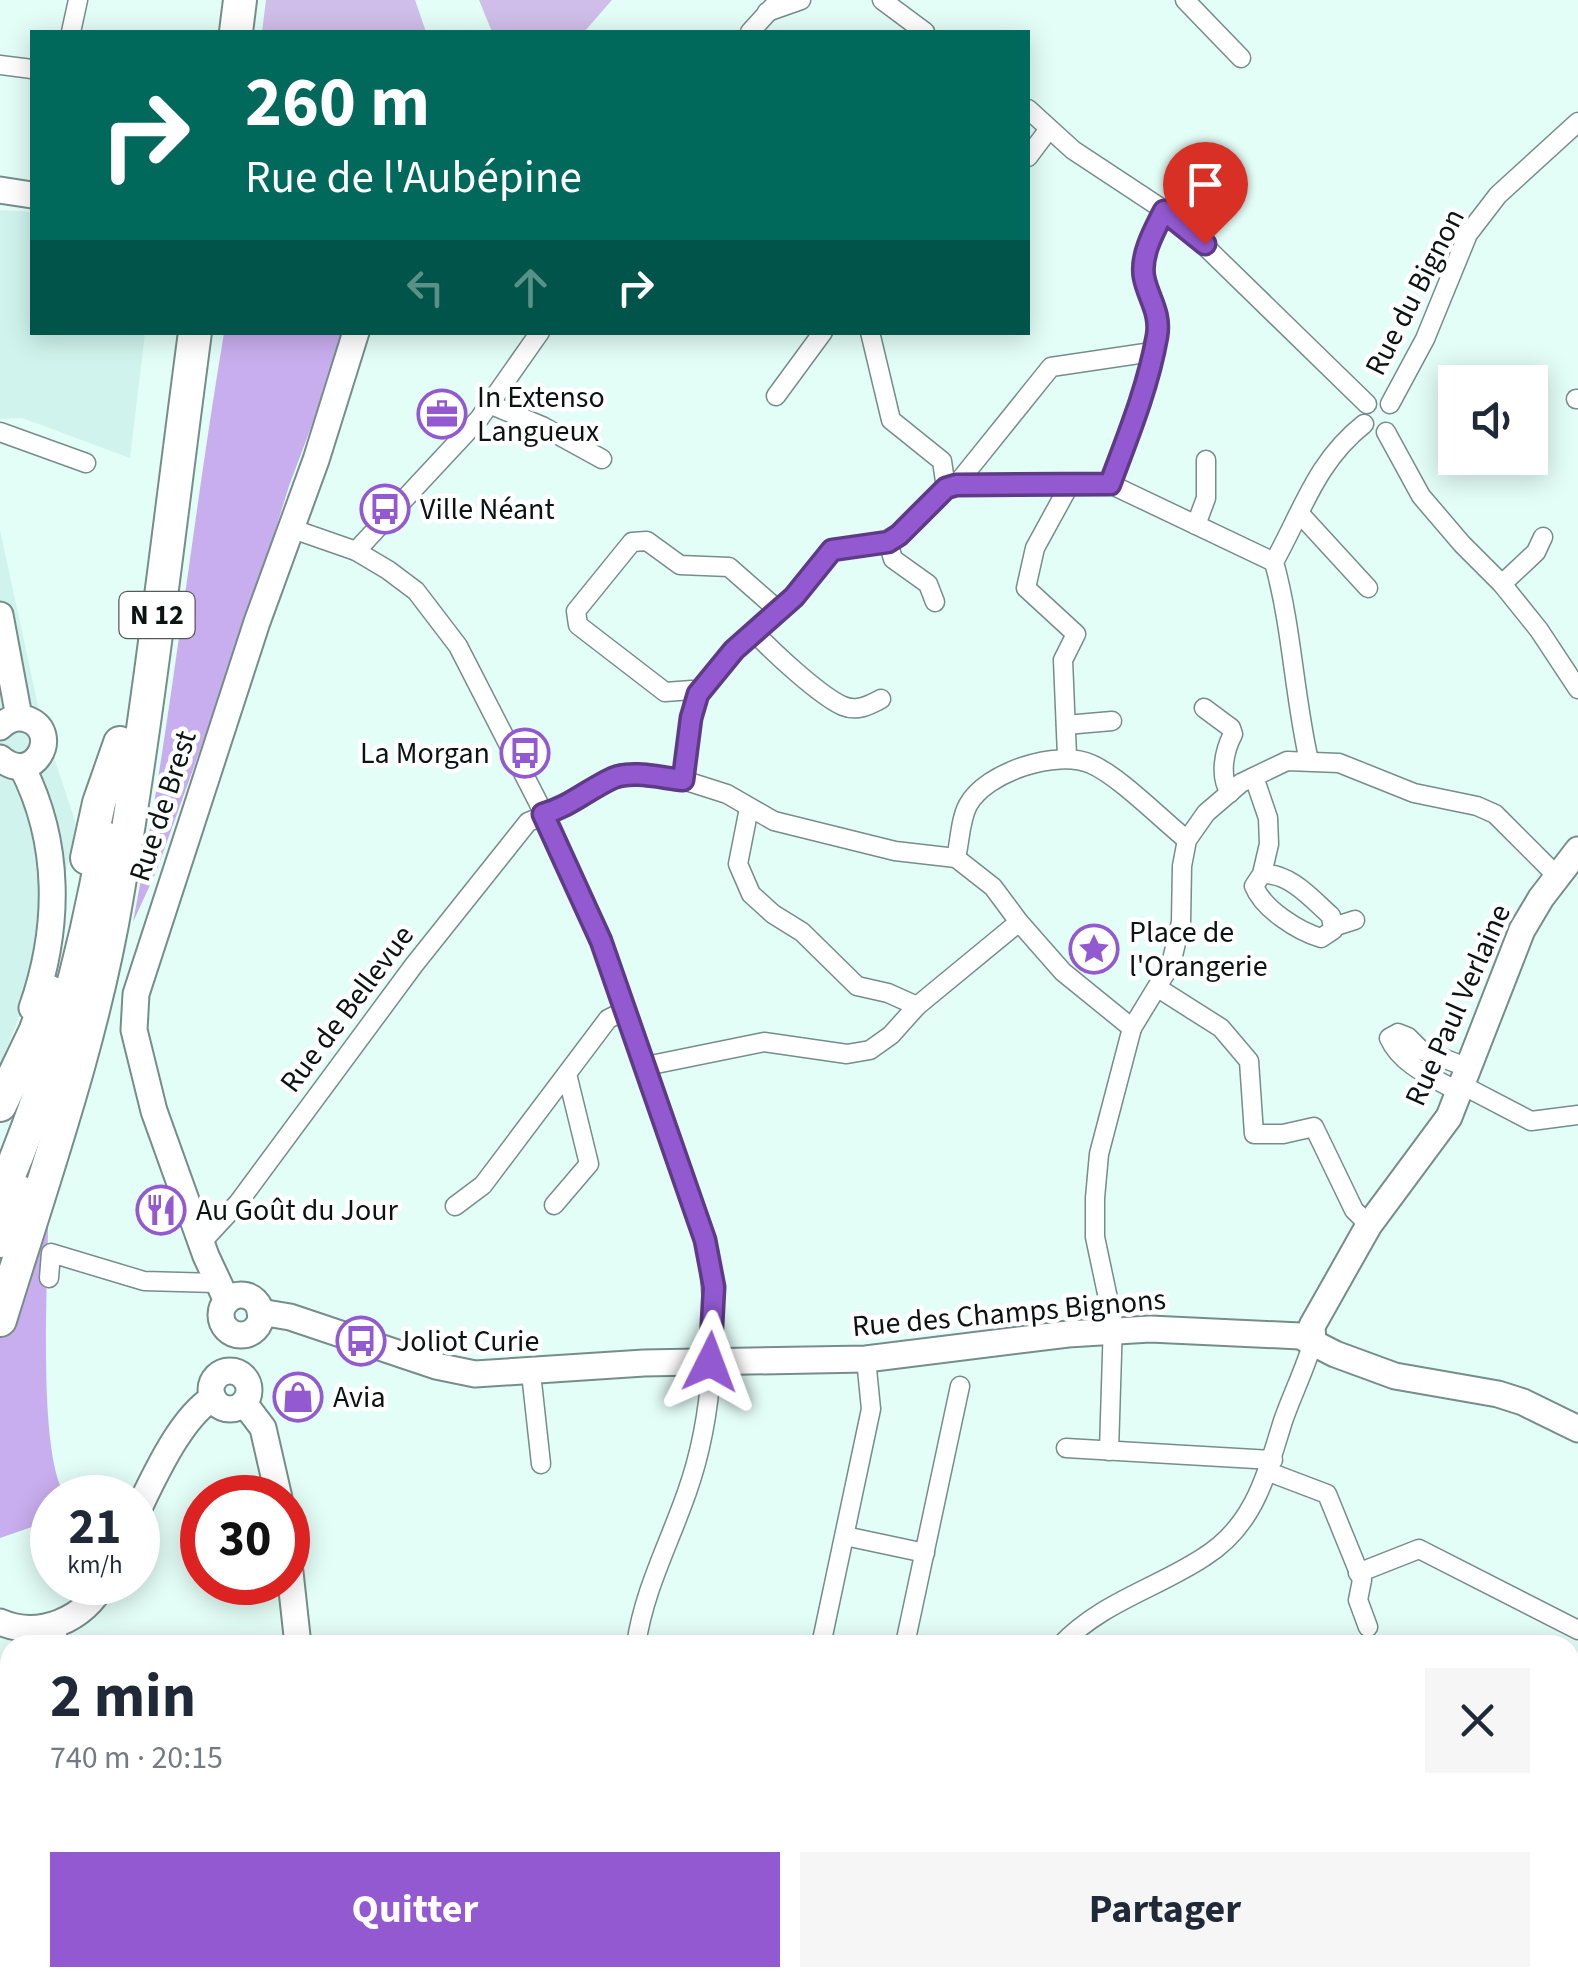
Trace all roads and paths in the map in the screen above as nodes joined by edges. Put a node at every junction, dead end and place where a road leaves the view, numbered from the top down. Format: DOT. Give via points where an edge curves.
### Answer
graph roads {
  1 [pos="78,0"];
  2 [pos="221,0"];
  3 [pos="240,0"];
  4 [pos="802,0"];
  5 [pos="882,0"];
  6 [pos="1185,0"];
  7 [pos="773,6"];
  8 [pos="70,30"];
  9 [pos="216,30"];
  10 [pos="236,30"];
  11 [pos="752,30"];
  12 [pos="922,30"];
  13 [pos="1240,58"];
  14 [pos="0,65"];
  15 [pos="30,69"];
  16 [pos="1030,110"];
  17 [pos="1578,122"];
  18 [pos="1049,129"];
  19 [pos="1030,154"];
  20 [pos="0,190"];
  21 [pos="30,195"];
  22 [pos="1164,211"];
  23 [pos="176,335"];
  24 [pos="195,335"];
  25 [pos="355,335"];
  26 [pos="538,335"];
  27 [pos="821,335"];
  28 [pos="871,335"];
  29 [pos="1152,352"];
  30 [pos="776,396"];
  31 [pos="489,404"];
  32 [pos="1368,404"];
  33 [pos="1390,404"];
  34 [pos="1364,424"];
  35 [pos="0,432"];
  36 [pos="1386,432"];
  37 [pos="602,459"];
  38 [pos="1206,460"];
  39 [pos="86,463"];
  40 [pos="1070,484"];
  41 [pos="1110,484"];
  42 [pos="951,486"];
  43 [pos="1300,514"];
  44 [pos="1196,524"];
  45 [pos="290,528"];
  46 [pos="1543,536"];
  47 [pos="888,542"];
  48 [pos="356,552"];
  49 [pos="1274,562"];
  50 [pos="1502,584"];
  51 [pos="1368,588"];
  52 [pos="935,602"];
  53 [pos="778,610"];
  54 [pos="0,615"];
  55 [pos="755,632"];
  56 [pos="1578,688"];
  57 [pos="698,694"];
  58 [pos="881,698"];
  59 [pos="1204,708"];
  60 [pos="1112,721"];
  61 [pos="10,722"];
  62 [pos="1066,726"];
  63 [pos="120,742"];
  64 [pos="1067,756"];
  65 [pos="1309,761"];
  66 [pos="11,762"];
  67 [pos="1254,777"];
  68 [pos="683,780"];
  69 [pos="1230,793"];
  70 [pos="749,808"];
  71 [pos="543,814"];
  72 [pos="1186,840"];
  73 [pos="1578,850"];
  74 [pos="956,858"];
  75 [pos="1262,874"];
  76 [pos="1557,876"];
  77 [pos="117,898"];
  78 [pos="1355,920"];
  79 [pos="1019,922"];
  80 [pos="1334,927"];
  81 [pos="1158,988"];
  82 [pos="917,1006"];
  83 [pos="626,1010"];
  84 [pos="1132,1028"];
  85 [pos="646,1066"];
  86 [pos="568,1074"];
  87 [pos="1463,1082"];
  88 [pos="0,1103"];
  89 [pos="1578,1115"];
  90 [pos="0,1197"];
  91 [pos="554,1204"];
  92 [pos="456,1206"];
  93 [pos="1370,1225"];
  94 [pos="0,1240"];
  95 [pos="201,1243"];
  96 [pos="49,1278"];
  97 [pos="222,1292"];
  98 [pos="260,1312"];
  99 [pos="0,1320"];
  100 [pos="1111,1331"];
  101 [pos="239,1334"];
  102 [pos="1313,1342"];
  103 [pos="711,1352"];
  104 [pos="866,1358"];
  105 [pos="231,1372"];
  106 [pos="531,1373"];
  107 [pos="960,1386"];
  108 [pos="213,1398"];
  109 [pos="244,1403"];
  110 [pos="1578,1429"];
  111 [pos="1066,1448"];
  112 [pos="1109,1451"];
  113 [pos="541,1464"];
  114 [pos="1271,1466"];
  115 [pos="158,1475"];
  116 [pos="274,1475"];
  117 [pos="844,1536"];
  118 [pos="924,1553"];
  119 [pos="1358,1572"];
  120 [pos="88,1605"];
  121 [pos="294,1605"];
  122 [pos="0,1622"];
  123 [pos="1368,1627"];
  124 [pos="1578,1630"];
  125 [pos="57,1635"];
  126 [pos="297,1635"];
  127 [pos="638,1635"];
  128 [pos="823,1635"];
  129 [pos="907,1635"];
  130 [pos="1072,1635"];
  1 -- 8 [label="street"];
  2 -- 9 [label="highway"];
  3 -- 10 [label="highway"];
  4 -- 7 [label="street"];
  5 -- 12 [label="street"];
  6 -- 13 [label="street"];
  7 -- 11 [label="street"];
  14 -- 15 [label="street"];
  16 -- 18 [label="street"];
  17 -- 33 [label="street, Rue du Bignon" via="1498,195 1468,234"];
  18 -- 19 [label="street"];
  18 -- 22 [label="street"];
  20 -- 21 [label="street"];
  22 -- 29 [label="street" via="1144,258 1158,315"];
  22 -- 32 [label="street"];
  23 -- 63 [label="highway, N 12"];
  24 -- 77 [label="highway, N 12"];
  25 -- 45 [label="street, Rue de Brest"];
  26 -- 31 [label="street"];
  27 -- 30 [label="street"];
  28 -- 42 [label="street" via="892,420 942,461"];
  29 -- 41 [label="street"];
  29 -- 42 [label="street" via="1051,367"];
  31 -- 37 [label="street"];
  31 -- 48 [label="street"];
  32 -- 33 [label="street"];
  32 -- 34 [label="street"];
  33 -- 36 [label="street" via="1396,419"];
  34 -- 36 [label="street"];
  34 -- 43 [label="street" via="1320,468"];
  35 -- 39 [label="street"];
  36 -- 50 [label="street" via="1421,496"];
  38 -- 44 [label="street" via="1206,498"];
  40 -- 41 [label="street"];
  40 -- 42 [label="street"];
  40 -- 62 [label="street" via="1036,548 1026,588 1076,634 1063,660"];
  41 -- 44 [label="street"];
  42 -- 47 [label="street"];
  43 -- 49 [label="street"];
  43 -- 51 [label="street"];
  44 -- 49 [label="street"];
  45 -- 48 [label="street"];
  45 -- 95 [label="street, Rue de Brest" via="136,994 134,1030 143,1070"];
  46 -- 50 [label="street" via="1536,552"];
  47 -- 52 [label="street" via="893,559 928,584"];
  47 -- 53 [label="street" via="832,550"];
  48 -- 71 [label="street" via="416,591 440,619"];
  49 -- 65 [label="street" via="1288,611"];
  50 -- 56 [label="street"];
  53 -- 55 [label="street"];
  53 -- 57 [label="street" via="730,567 680,564 647,541 632,542 576,610 578,625 665,692"];
  54 -- 61 [label="street"];
  55 -- 57 [label="street"];
  55 -- 58 [label="street" via="845,708 866,708"];
  57 -- 68 [label="street"];
  59 -- 69 [label="street" via="1233,734 1225,748"];
  60 -- 62 [label="street"];
  61 -- 66 [label="street" via="37,725 44,737 39,756"];
  62 -- 64 [label="street"];
  63 -- 88 [label="highway" via="50,993"];
  63 -- 90 [label="highway, N 12" via="70,996"];
  64 -- 72 [label="street" via="1096,766"];
  64 -- 74 [label="street" via="1002,775 977,792 966,808"];
  65 -- 67 [label="street" via="1287,761"];
  65 -- 76 [label="street" via="1339,763 1414,793 1495,814"];
  66 -- 88 [label="street" via="39,799 50,838 52,910 47,966"];
  67 -- 69 [label="street"];
  67 -- 75 [label="street" via="1268,818"];
  68 -- 70 [label="street, Rue de Bellevue"];
  68 -- 71 [label="street, Rue de Bellevue" via="614,777 566,808"];
  69 -- 72 [label="street"];
  70 -- 74 [label="street, Rue de Bellevue" via="834,838"];
  70 -- 82 [label="street" via="738,864 751,894 857,986"];
  71 -- 83 [label="street"];
  71 -- 95 [label="street, Rue de Bellevue" via="494,862"];
  72 -- 81 [label="street" via="1182,922"];
  73 -- 76 [label="street, Rue Paul Verlaine"];
  74 -- 79 [label="street" via="993,887"];
  75 -- 80 [label="street" via="1278,874 1308,895"];
  75 -- 80 [label="street" via="1254,886 1258,898 1275,911 1321,938"];
  76 -- 87 [label="street, Rue Paul Verlaine" via="1522,930"];
  77 -- 94 [label="highway, N 12" via="42,1136"];
  77 -- 99 [label="highway" via="50,1167"];
  78 -- 80 [label="street"];
  79 -- 82 [label="street"];
  79 -- 84 [label="street" via="1064,972"];
  81 -- 84 [label="street"];
  81 -- 93 [label="street" via="1221,1028 1249,1061 1254,1134 1314,1127 1354,1210"];
  82 -- 85 [label="street" via="870,1050 847,1054 764,1042"];
  83 -- 85 [label="street"];
  83 -- 86 [label="street" via="611,1016"];
  84 -- 100 [label="street" via="1094,1198"];
  85 -- 103 [label="street" via="705,1240 714,1287"];
  86 -- 91 [label="street" via="589,1164"];
  86 -- 92 [label="street" via="483,1185"];
  87 -- 89 [label="street" via="1531,1121"];
  87 -- 93 [label="street, Rue Paul Verlaine" via="1449,1117"];
  93 -- 102 [label="street, Rue Paul Verlaine" via="1312,1326"];
  95 -- 97 [label="street, Rue de Brest"];
  96 -- 97 [label="street" via="51,1253 144,1280"];
  97 -- 98 [label="street" via="244,1296"];
  97 -- 101 [label="street" via="222,1319"];
  98 -- 101 [label="street" via="255,1329"];
  98 -- 106 [label="street, Rue des Champs Bignons" via="453,1371"];
  100 -- 102 [label="street, Rue des Champs Bignons" via="1236,1332"];
  100 -- 104 [label="street, Rue des Champs Bignons"];
  100 -- 112 [label="street"];
  101 -- 105 [label="street"];
  102 -- 110 [label="street, Rue des Champs Bignons" via="1395,1376 1523,1402"];
  102 -- 114 [label="street"];
  103 -- 104 [label="street, Rue des Champs Bignons"];
  103 -- 106 [label="street, Rue des Champs Bignons"];
  103 -- 127 [label="street" via="698,1458 653,1573"];
  104 -- 117 [label="street" via="871,1409"];
  105 -- 108 [label="street" via="213,1382"];
  105 -- 109 [label="street" via="249,1386"];
  106 -- 113 [label="street"];
  107 -- 118 [label="street"];
  108 -- 109 [label="street" via="227,1408"];
  108 -- 115 [label="street" via="198,1409"];
  109 -- 116 [label="street" via="263,1428"];
  111 -- 112 [label="street"];
  112 -- 114 [label="street"];
  114 -- 119 [label="street" via="1327,1494"];
  114 -- 130 [label="street" via="1231,1538 1104,1609"];
  117 -- 118 [label="street"];
  117 -- 128 [label="street"];
  118 -- 129 [label="street"];
  119 -- 123 [label="street" via="1358,1600"];
  119 -- 124 [label="street" via="1419,1549"];
  120 -- 125 [label="street"];
  121 -- 126 [label="street"];
  122 -- 125 [label="street"];
}
